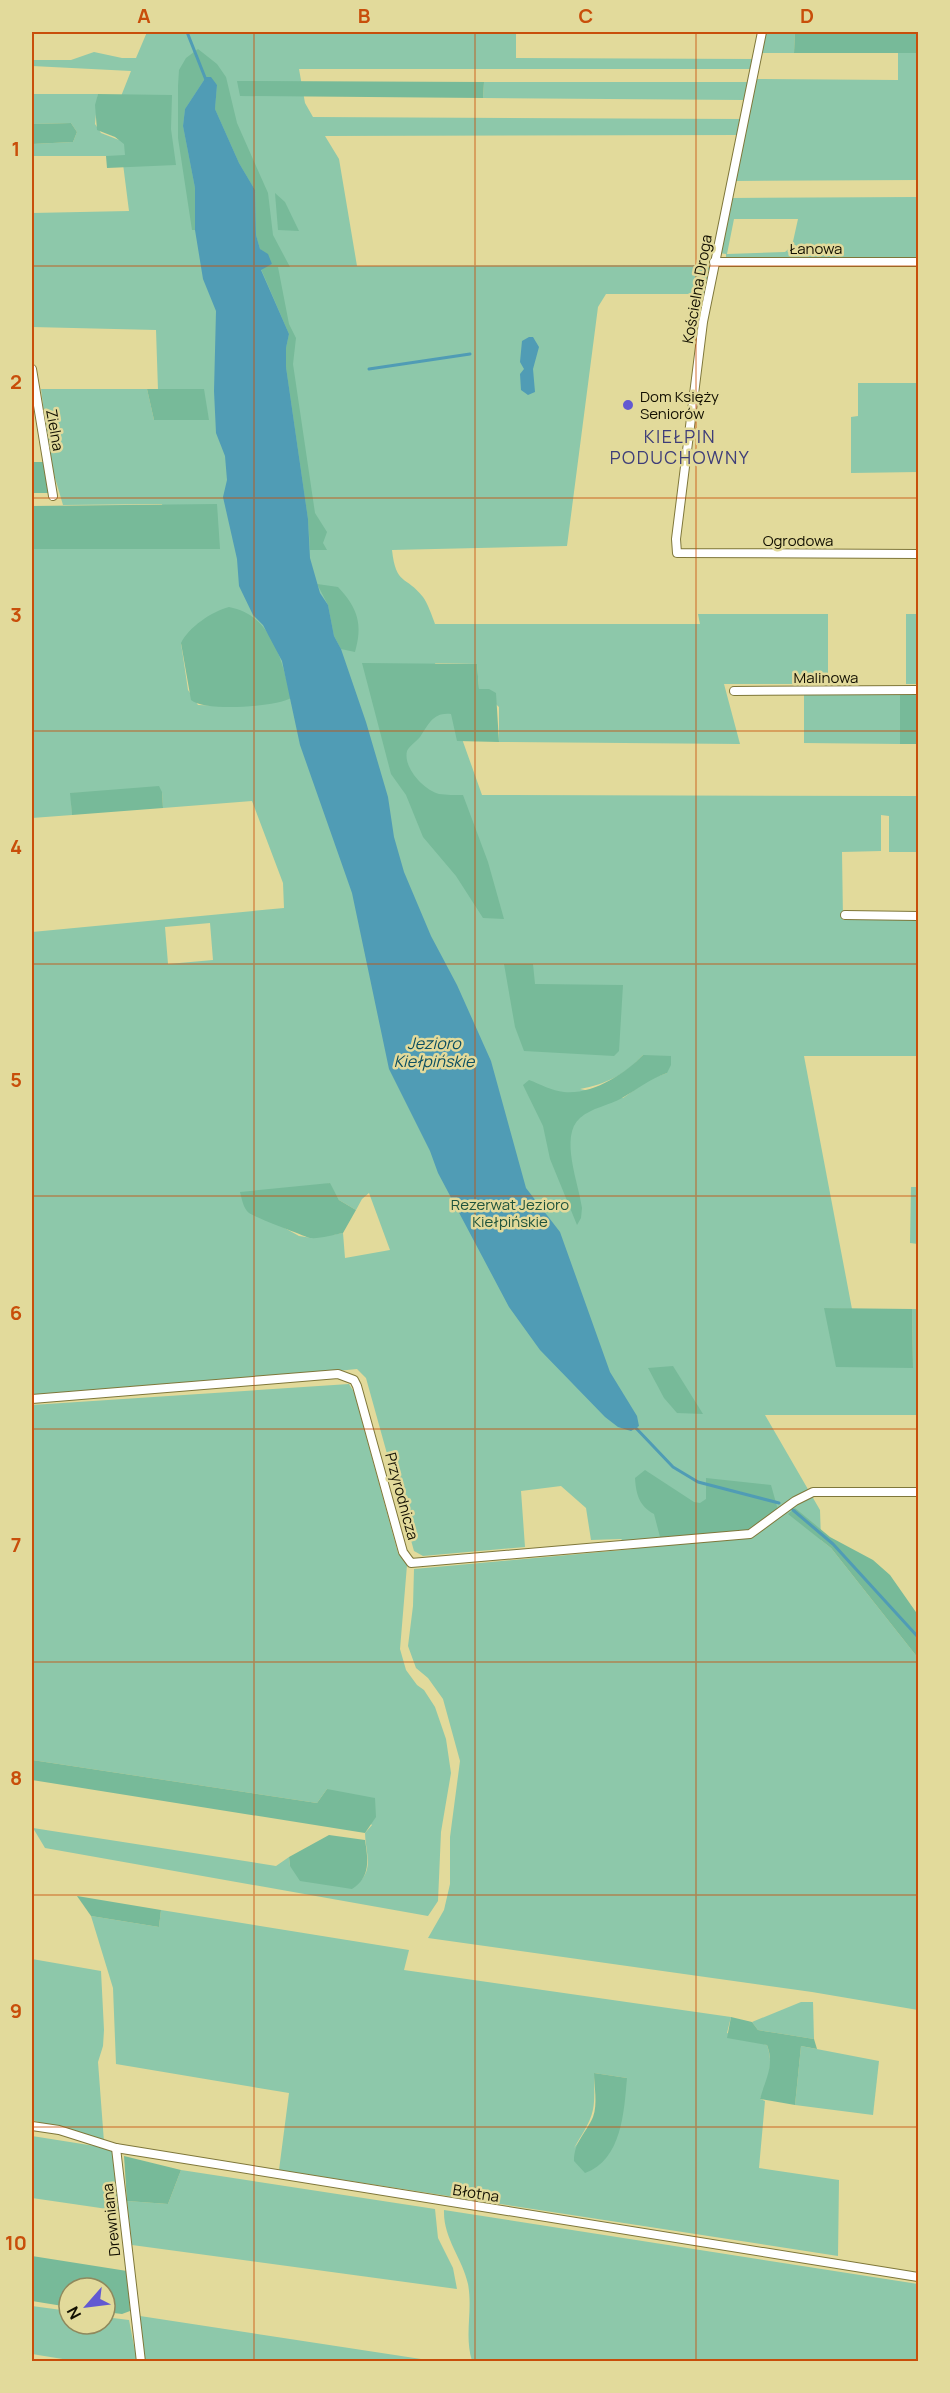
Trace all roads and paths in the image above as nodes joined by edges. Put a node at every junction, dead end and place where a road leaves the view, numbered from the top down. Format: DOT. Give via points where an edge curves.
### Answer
graph roads {
  1 [pos="762,32"];
  2 [pos="714,262"];
  3 [pos="918,262"];
  4 [pos="32,369"];
  5 [pos="53,496"];
  6 [pos="677,553"];
  7 [pos="918,554"];
  8 [pos="918,690"];
  9 [pos="734,691"];
  10 [pos="845,915"];
  11 [pos="918,916"];
  12 [pos="32,1399"];
  13 [pos="918,1492"];
  14 [pos="32,2126"];
  15 [pos="117,2148"];
  16 [pos="918,2277"];
  17 [pos="141,2361"];
  1 -- 2 [label="street, Kościelna Droga"];
  2 -- 3 [label="street, Łanowa"];
  2 -- 6 [label="street, Kościelna Droga" via="701,333"];
  4 -- 5 [label="street, Zielna"];
  6 -- 7 [label="street, Ogrodowa"];
  8 -- 9 [label="street, Malinowa"];
  10 -- 11 [label="street"];
  12 -- 13 [label="street, Przyrodnicza" via="346,1376 354,1380 361,1396 403,1552 411,1563 750,1534 813,1492"];
  14 -- 15 [label="street, Błotna"];
  15 -- 16 [label="street, Błotna"];
  15 -- 17 [label="street, Drewniana"];
}
